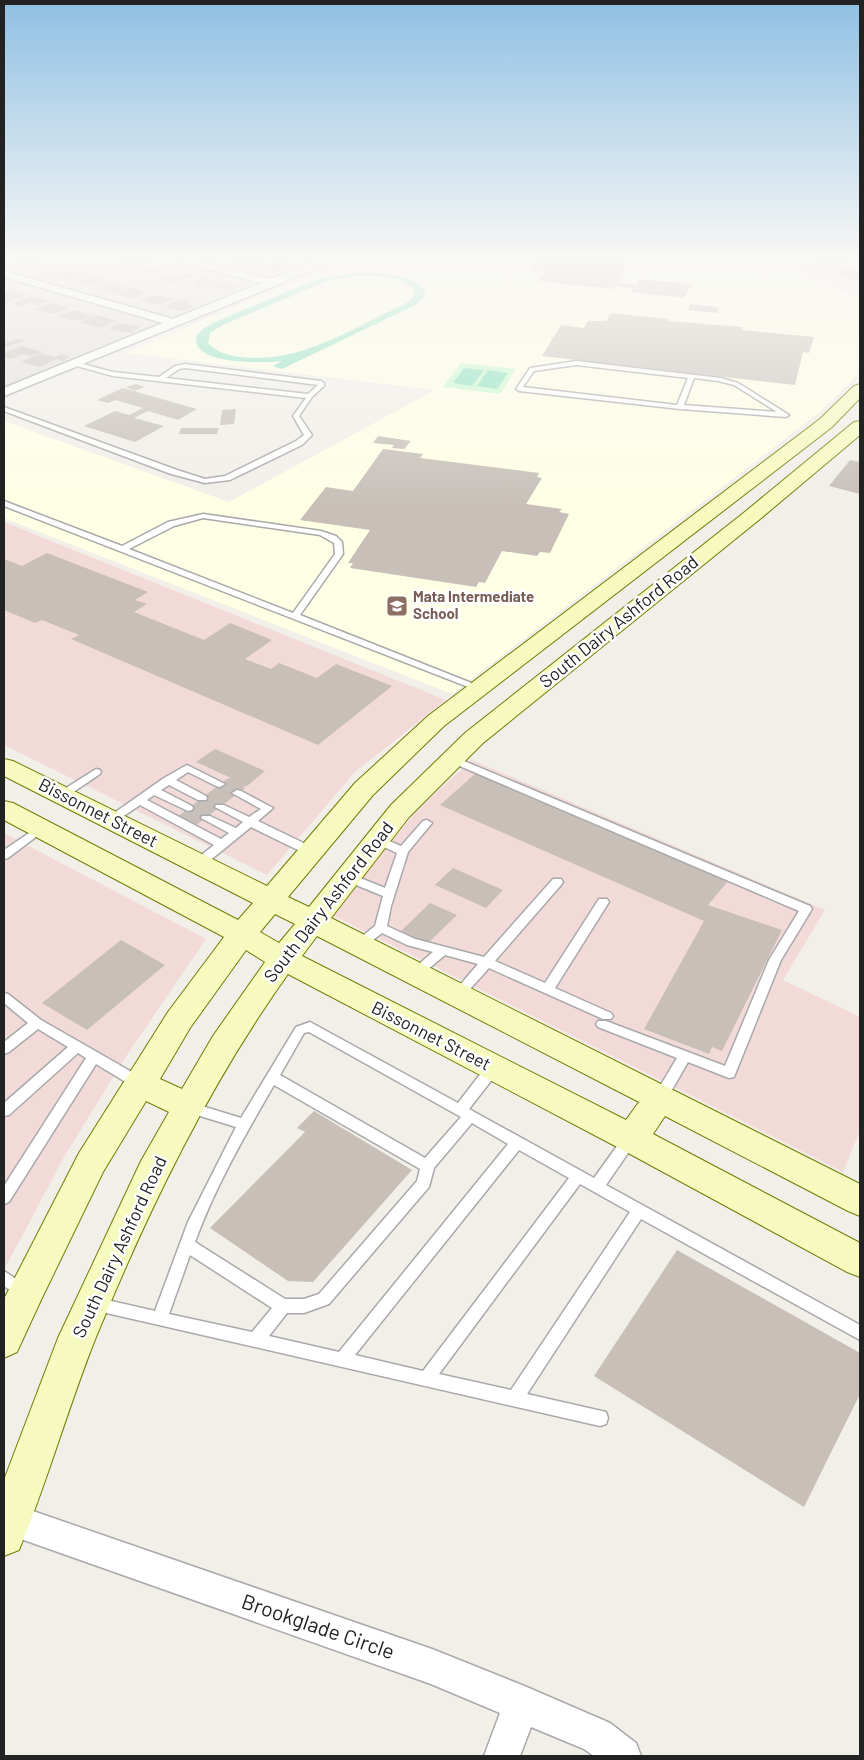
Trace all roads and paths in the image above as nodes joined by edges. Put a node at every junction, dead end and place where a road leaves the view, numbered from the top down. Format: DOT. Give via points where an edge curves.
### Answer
graph roads {
  1 [pos="128,342"];
  2 [pos="75,364"];
  3 [pos="692,376"];
  4 [pos="11,377"];
  5 [pos="161,379"];
  6 [pos="27,383"];
  7 [pos="860,388"];
  8 [pos="4,392"];
  9 [pos="310,396"];
  10 [pos="680,407"];
  11 [pos="4,409"];
  12 [pos="826,423"];
  13 [pos="858,428"];
  14 [pos="4,503"];
  15 [pos="719,505"];
  16 [pos="753,515"];
  17 [pos="122,549"];
  18 [pos="592,601"];
  19 [pos="630,614"];
  20 [pos="295,616"];
  21 [pos="479,688"];
  22 [pos="436,721"];
  23 [pos="474,738"];
  24 [pos="452,759"];
  25 [pos="4,766"];
  26 [pos="96,772"];
  27 [pos="168,780"];
  28 [pos="220,784"];
  29 [pos="153,790"];
  30 [pos="237,793"];
  31 [pos="62,795"];
  32 [pos="202,798"];
  33 [pos="139,800"];
  34 [pos="220,807"];
  35 [pos="188,808"];
  36 [pos="4,809"];
  37 [pos="206,818"];
  38 [pos="111,820"];
  39 [pos="251,822"];
  40 [pos="427,823"];
  41 [pos="41,828"];
  42 [pos="237,833"];
  43 [pos="377,840"];
  44 [pos="222,844"];
  45 [pos="404,851"];
  46 [pos="312,852"];
  47 [pos="4,854"];
  48 [pos="198,864"];
  49 [pos="348,877"];
  50 [pos="557,882"];
  51 [pos="389,894"];
  52 [pos="270,901"];
  53 [pos="603,902"];
  54 [pos="312,922"];
  55 [pos="381,928"];
  56 [pos="242,934"];
  57 [pos="360,945"];
  58 [pos="443,950"];
  59 [pos="283,959"];
  60 [pos="487,962"];
  61 [pos="416,973"];
  62 [pos="548,990"];
  63 [pos="458,995"];
  64 [pos="4,997"];
  65 [pos="37,1023"];
  66 [pos="76,1047"];
  67 [pos="4,1049"];
  68 [pos="685,1056"];
  69 [pos="93,1057"];
  70 [pos="493,1068"];
  71 [pos="272,1077"];
  72 [pos="139,1083"];
  73 [pos="660,1098"];
  74 [pos="188,1107"];
  75 [pos="4,1111"];
  76 [pos="465,1113"];
  77 [pos="244,1124"];
  78 [pos="630,1138"];
  79 [pos="517,1142"];
  80 [pos="427,1166"];
  81 [pos="578,1176"];
  82 [pos="597,1186"];
  83 [pos="4,1198"];
  84 [pos="860,1202"];
  85 [pos="640,1210"];
  86 [pos="187,1244"];
  87 [pos="860,1261"];
  88 [pos="14,1286"];
  89 [pos="92,1303"];
  90 [pos="283,1306"];
  91 [pos="160,1318"];
  92 [pos="860,1333"];
  93 [pos="4,1340"];
  94 [pos="256,1340"];
  95 [pos="342,1360"];
  96 [pos="426,1379"];
  97 [pos="514,1399"];
  98 [pos="600,1418"];
  99 [pos="5,1524"];
  100 [pos="522,1703"];
  101 [pos="502,1756"];
  102 [pos="623,1756"];
  1 -- 2 [label="street"];
  2 -- 5 [label="lane" via="103,372"];
  2 -- 6 [label="street"];
  3 -- 10 [label="lane"];
  3 -- 10 [label="lane" via="736,384 786,415"];
  3 -- 10 [label="lane" via="576,363 532,369 519,389"];
  4 -- 6 [label="street"];
  5 -- 9 [label="lane"];
  5 -- 9 [label="lane" via="177,367 185,366 321,383"];
  6 -- 8 [label="street"];
  7 -- 12 [label="main road, South Dairy Ashford Road"];
  9 -- 11 [label="lane" via="296,416 308,435 299,443 227,478 205,481"];
  12 -- 13 [label="main road"];
  12 -- 15 [label="main road, South Dairy Ashford Road"];
  13 -- 16 [label="main road, South Dairy Ashford Road"];
  14 -- 17 [label="lane"];
  15 -- 16 [label="main road"];
  15 -- 18 [label="main road, South Dairy Ashford Road"];
  16 -- 19 [label="main road, South Dairy Ashford Road"];
  17 -- 20 [label="lane"];
  17 -- 20 [label="lane" via="165,526 203,516 331,536 341,548 339,554"];
  18 -- 19 [label="main road"];
  18 -- 21 [label="main road, South Dairy Ashford Road"];
  19 -- 23 [label="main road, South Dairy Ashford Road"];
  20 -- 21 [label="lane"];
  21 -- 22 [label="main road, South Dairy Ashford Road"];
  22 -- 23 [label="main road"];
  22 -- 46 [label="main road, South Dairy Ashford Road" via="364,790"];
  23 -- 24 [label="main road, South Dairy Ashford Road"];
  24 -- 43 [label="main road, South Dairy Ashford Road" via="400,811"];
  24 -- 68 [label="lane" via="806,909 775,960 729,1072"];
  25 -- 31 [label="main road, Bissonnet Street"];
  26 -- 31 [label="lane"];
  27 -- 28 [label="lane" via="187,768"];
  27 -- 29 [label="lane"];
  27 -- 32 [label="lane"];
  29 -- 33 [label="lane"];
  29 -- 35 [label="lane"];
  30 -- 39 [label="lane" via="268,808"];
  31 -- 38 [label="main road, Bissonnet Street"];
  33 -- 38 [label="lane"];
  33 -- 44 [label="lane"];
  34 -- 39 [label="lane"];
  36 -- 41 [label="main road, Bissonnet Street"];
  37 -- 42 [label="lane"];
  38 -- 48 [label="main road, Bissonnet Street"];
  39 -- 42 [label="lane"];
  39 -- 46 [label="lane"];
  40 -- 45 [label="lane"];
  41 -- 47 [label="lane"];
  41 -- 56 [label="main road, Bissonnet Street"];
  42 -- 44 [label="lane"];
  43 -- 45 [label="lane"];
  43 -- 49 [label="main road, South Dairy Ashford Road"];
  44 -- 48 [label="lane"];
  45 -- 51 [label="lane"];
  46 -- 52 [label="main road, South Dairy Ashford Road"];
  48 -- 52 [label="main road, Bissonnet Street"];
  49 -- 51 [label="lane"];
  49 -- 54 [label="main road, South Dairy Ashford Road"];
  50 -- 60 [label="lane"];
  51 -- 55 [label="lane"];
  52 -- 54 [label="main road, Bissonnet Street"];
  52 -- 56 [label="main road, South Dairy Ashford Road"];
  53 -- 62 [label="lane"];
  54 -- 57 [label="main road, Bissonnet Street"];
  54 -- 59 [label="main road, South Dairy Ashford Road"];
  55 -- 57 [label="lane"];
  55 -- 58 [label="lane" via="411,942"];
  56 -- 59 [label="main road, Bissonnet Street"];
  56 -- 72 [label="main road, South Dairy Ashford Road" via="179,1020"];
  57 -- 61 [label="main road, Bissonnet Street"];
  58 -- 60 [label="lane"];
  58 -- 61 [label="lane"];
  59 -- 70 [label="main road, Bissonnet Street"];
  59 -- 74 [label="main road, South Dairy Ashford Road" via="248,1007"];
  60 -- 62 [label="lane"];
  60 -- 63 [label="lane"];
  61 -- 63 [label="main road, Bissonnet Street"];
  62 -- 68 [label="lane" via="604,1020"];
  63 -- 73 [label="main road, Bissonnet Street"];
  64 -- 65 [label="lane"];
  65 -- 66 [label="lane"];
  65 -- 67 [label="lane"];
  66 -- 69 [label="lane"];
  66 -- 75 [label="lane"];
  68 -- 73 [label="lane"];
  69 -- 72 [label="lane"];
  69 -- 83 [label="lane"];
  70 -- 76 [label="lane"];
  70 -- 78 [label="main road, Bissonnet Street"];
  71 -- 76 [label="lane" via="300,1030 310,1027"];
  71 -- 77 [label="lane"];
  71 -- 80 [label="lane"];
  72 -- 74 [label="main road"];
  72 -- 88 [label="main road, South Dairy Ashford Road"];
  73 -- 78 [label="main road"];
  73 -- 84 [label="main road, Bissonnet Street"];
  74 -- 77 [label="lane"];
  74 -- 89 [label="main road, South Dairy Ashford Road" via="158,1161"];
  76 -- 79 [label="lane"];
  76 -- 80 [label="lane"];
  77 -- 86 [label="lane"];
  78 -- 82 [label="lane"];
  78 -- 87 [label="main road, Bissonnet Street"];
  79 -- 81 [label="lane"];
  79 -- 95 [label="lane"];
  80 -- 90 [label="lane" via="424,1183 324,1299 304,1306"];
  81 -- 82 [label="lane"];
  81 -- 96 [label="lane"];
  82 -- 85 [label="lane"];
  85 -- 92 [label="lane"];
  85 -- 97 [label="lane"];
  86 -- 90 [label="lane"];
  86 -- 91 [label="lane"];
  88 -- 93 [label="main road, South Dairy Ashford Road"];
  89 -- 91 [label="lane"];
  89 -- 99 [label="main road, South Dairy Ashford Road"];
  90 -- 94 [label="lane"];
  91 -- 94 [label="lane"];
  94 -- 95 [label="lane"];
  95 -- 96 [label="lane"];
  96 -- 97 [label="lane"];
  97 -- 98 [label="lane"];
  99 -- 100 [label="street, Brookglade Circle" via="432,1667"];
  100 -- 101 [label="street"];
  100 -- 102 [label="street, Brookglade Circle" via="597,1736"];
}
